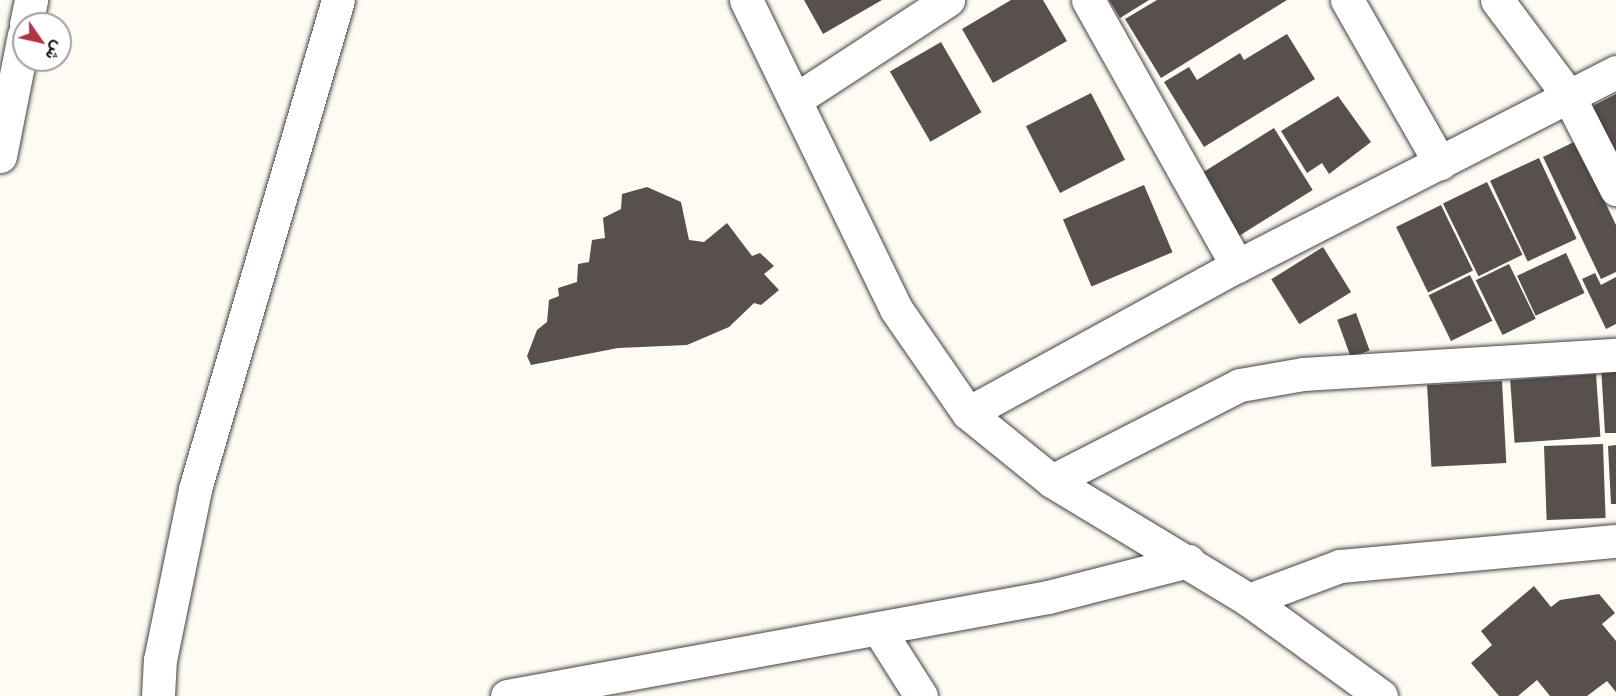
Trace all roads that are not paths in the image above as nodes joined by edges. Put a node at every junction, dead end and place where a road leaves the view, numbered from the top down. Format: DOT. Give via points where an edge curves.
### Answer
graph roads {
  1 [pos="338,0"];
  2 [pos="746,0"];
  3 [pos="948,0"];
  4 [pos="1088,0"];
  5 [pos="1347,0"];
  6 [pos="1497,0"];
  7 [pos="17,72"];
  8 [pos="1616,72"];
  9 [pos="1568,95"];
  10 [pos="795,100"];
  11 [pos="0,156"];
  12 [pos="1440,163"];
  13 [pos="1616,189"];
  14 [pos="1237,266"];
  15 [pos="1616,355"];
  16 [pos="968,413"];
  17 [pos="1052,481"];
  18 [pos="1616,541"];
  19 [pos="1188,561"];
  20 [pos="1249,600"];
  21 [pos="879,630"];
  22 [pos="607,687"];
  23 [pos="158,696"];
  24 [pos="507,696"];
  25 [pos="921,696"];
  26 [pos="1381,696"];
  1 -- 23 [label="street" via="195,489 160,660"];
  2 -- 10 [label="street"];
  3 -- 10 [label="street"];
  4 -- 14 [label="street"];
  5 -- 12 [label="street"];
  6 -- 9 [label="street"];
  7 -- 11 [label="street"];
  8 -- 9 [label="street"];
  9 -- 12 [label="street"];
  9 -- 13 [label="street"];
  10 -- 16 [label="street" via="896,309"];
  12 -- 14 [label="street"];
  14 -- 16 [label="street"];
  15 -- 17 [label="street" via="1251,382 1212,397"];
  16 -- 17 [label="street"];
  17 -- 19 [label="street"];
  18 -- 20 [label="street" via="1340,566"];
  19 -- 20 [label="street"];
  19 -- 21 [label="street" via="1122,581"];
  20 -- 26 [label="street"];
  21 -- 22 [label="street"];
  21 -- 25 [label="street"];
  22 -- 24 [label="street"];
}
